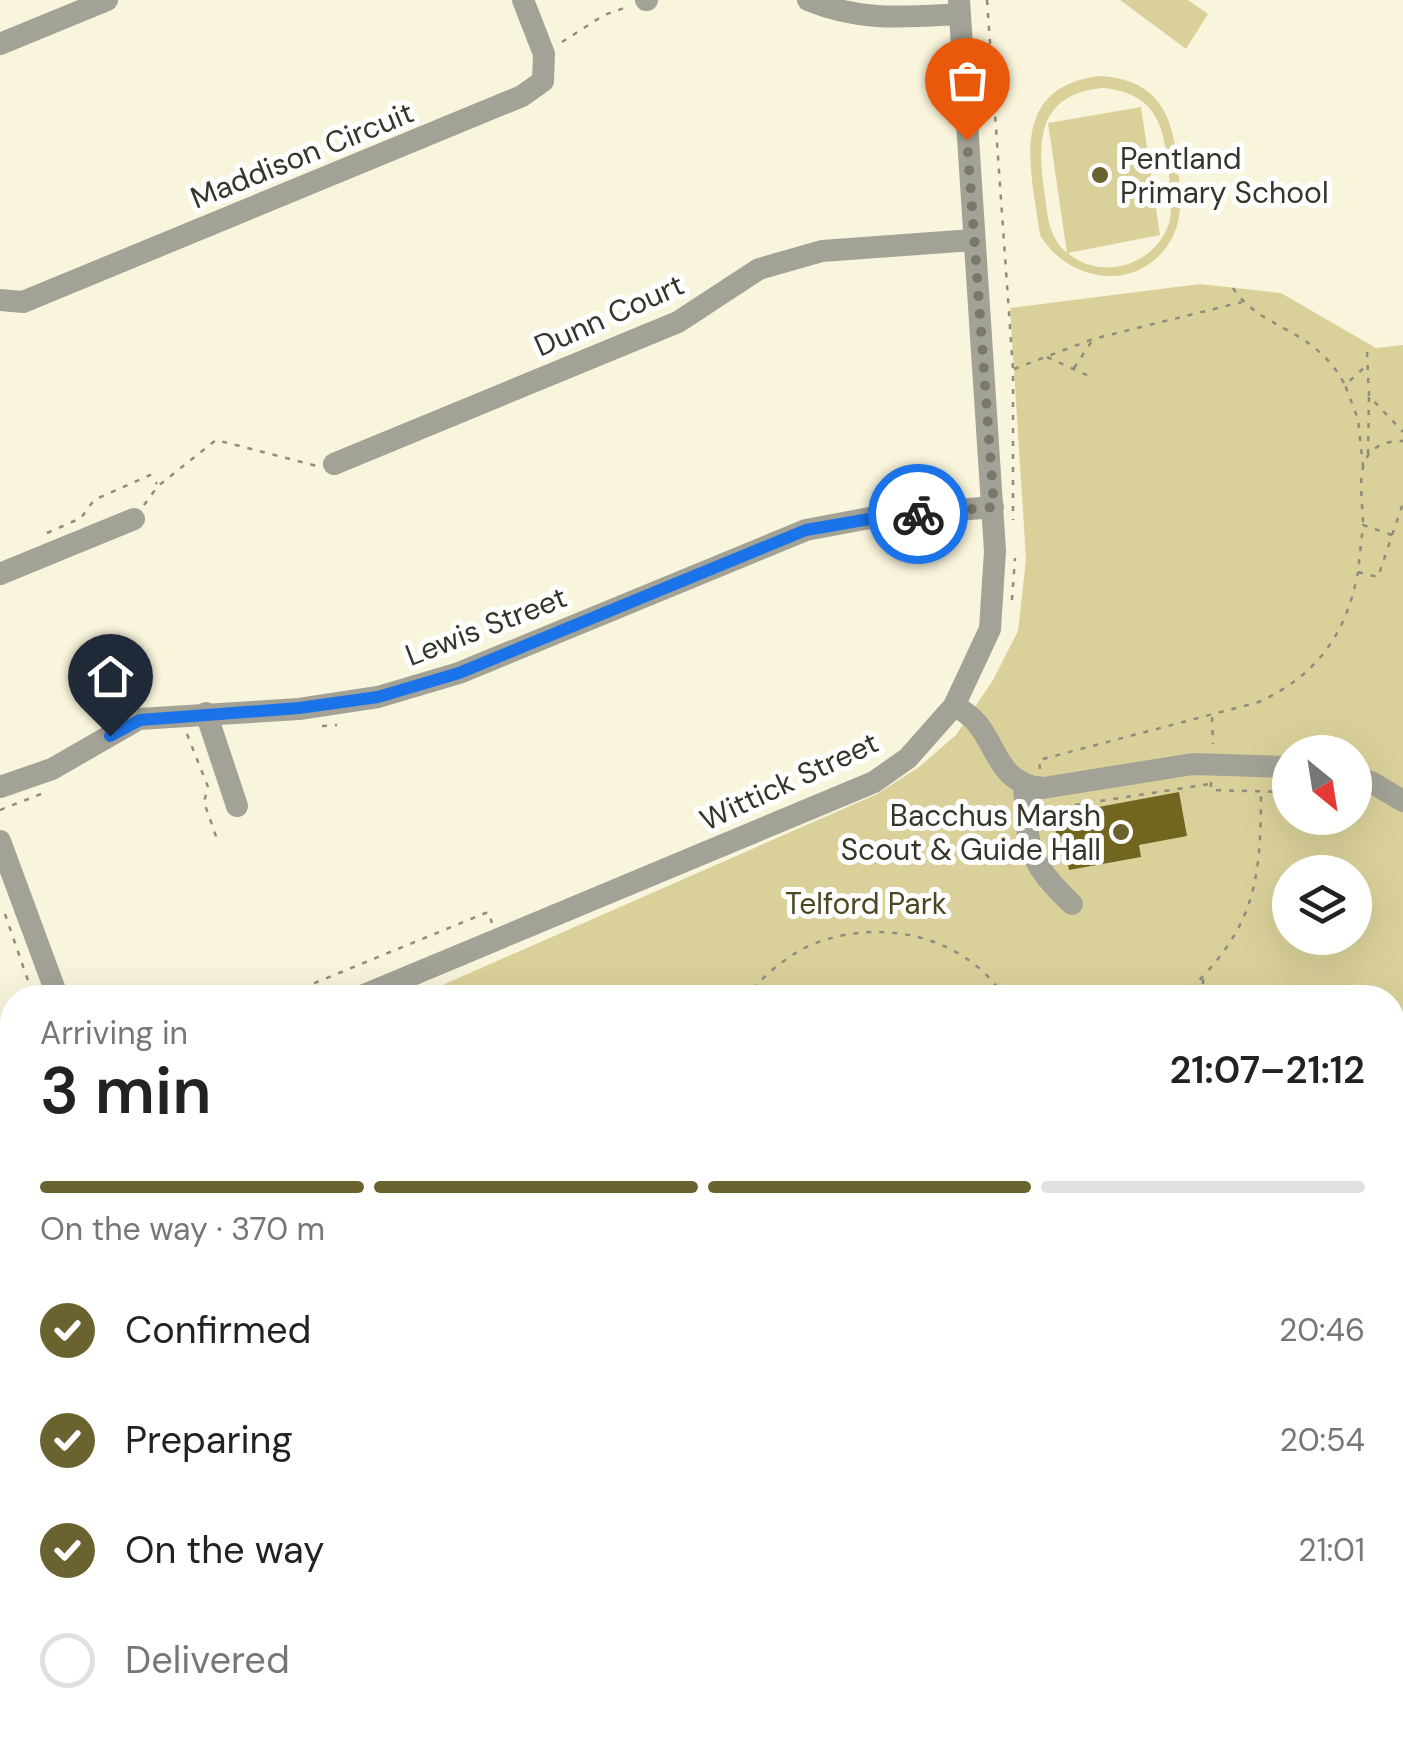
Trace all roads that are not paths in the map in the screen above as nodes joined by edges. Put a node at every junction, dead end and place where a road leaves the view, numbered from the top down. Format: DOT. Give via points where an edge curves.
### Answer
graph roads {
  1 [pos="107,0"];
  2 [pos="523,0"];
  3 [pos="808,0"];
  4 [pos="960,7"];
  5 [pos="0,44"];
  6 [pos="973,240"];
  7 [pos="0,300"];
  8 [pos="334,464"];
  9 [pos="994,507"];
  10 [pos="134,519"];
  11 [pos="0,574"];
  12 [pos="954,706"];
  13 [pos="210,724"];
  14 [pos="1272,767"];
  15 [pos="1372,783"];
  16 [pos="0,787"];
  17 [pos="1038,794"];
  18 [pos="1403,801"];
  19 [pos="237,806"];
  20 [pos="0,841"];
  21 [pos="1072,904"];
  22 [pos="53,985"];
  23 [pos="388,985"];
  1 -- 5 [label="street"];
  2 -- 7 [label="street, Maddison Circuit" via="542,48 543,81 522,96 23,302"];
  3 -- 4 [label="street" via="876,18"];
  4 -- 6 [label="street, Wittick Street"];
  6 -- 8 [label="street, Dunn Court" via="822,252 759,269 678,322"];
  6 -- 9 [label="street, Wittick Street"];
  9 -- 12 [label="street, Wittick Street" via="990,629"];
  9 -- 13 [label="street, Lewis Street" via="806,530 459,673 378,697"];
  10 -- 11 [label="street"];
  12 -- 17 [label="street" via="976,720 1006,771"];
  12 -- 23 [label="street, Wittick Street" via="908,758 874,782"];
  13 -- 16 [label="street, Lewis Street" via="140,720 52,769"];
  13 -- 19 [label="street"];
  14 -- 17 [label="street" via="1194,764"];
  15 -- 18 [label="street"];
  17 -- 21 [label="street" via="1034,861"];
  20 -- 22 [label="street"];
}
